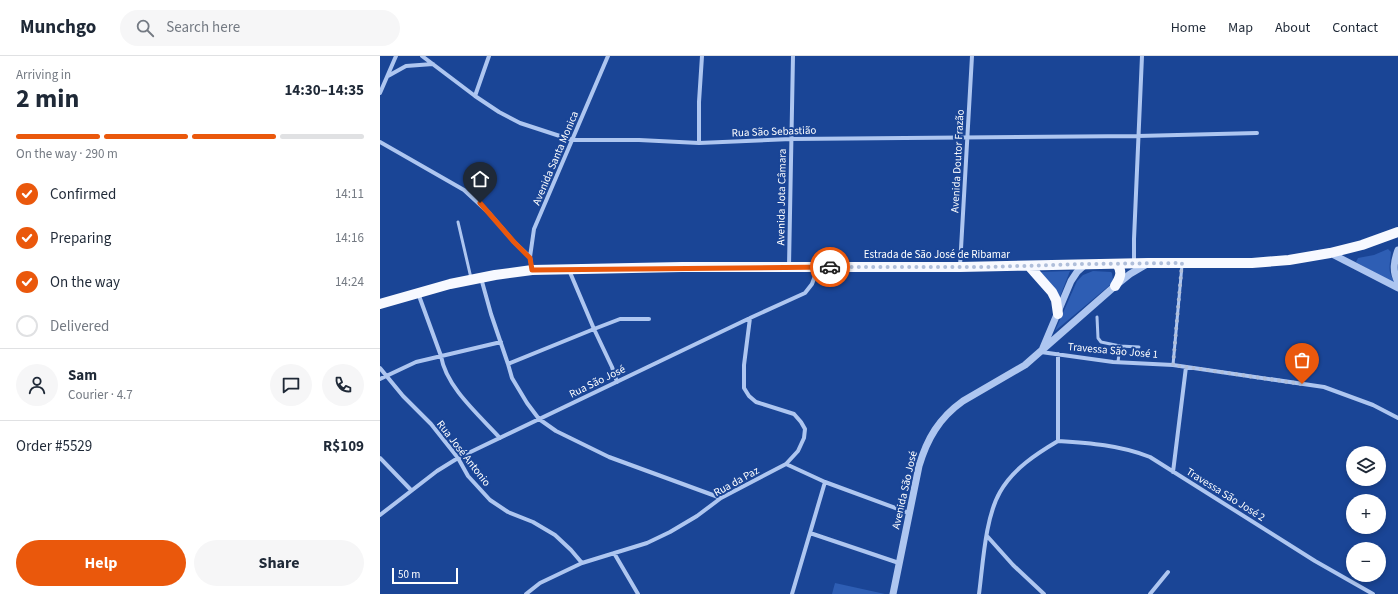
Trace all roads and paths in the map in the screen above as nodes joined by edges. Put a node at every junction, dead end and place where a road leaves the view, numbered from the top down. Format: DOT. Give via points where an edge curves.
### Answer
graph roads {
  1 [pos="396,56"];
  2 [pos="422,56"];
  3 [pos="488,56"];
  4 [pos="608,56"];
  5 [pos="702,56"];
  6 [pos="793,56"];
  7 [pos="972,56"];
  8 [pos="1142,56"];
  9 [pos="433,64"];
  10 [pos="388,76"];
  11 [pos="381,86"];
  12 [pos="380,93"];
  13 [pos="475,96"];
  14 [pos="1257,134"];
  15 [pos="1138,136"];
  16 [pos="967,138"];
  17 [pos="791,139"];
  18 [pos="572,140"];
  19 [pos="380,142"];
  20 [pos="699,143"];
  21 [pos="458,222"];
  22 [pos="1398,232"];
  23 [pos="1398,250"];
  24 [pos="1330,253"];
  25 [pos="530,258"];
  26 [pos="1148,263"];
  27 [pos="1182,263"];
  28 [pos="1086,264"];
  29 [pos="1117,264"];
  30 [pos="1134,264"];
  31 [pos="1029,266"];
  32 [pos="789,267"];
  33 [pos="816,267"];
  34 [pos="960,267"];
  35 [pos="532,270"];
  36 [pos="569,270"];
  37 [pos="476,279"];
  38 [pos="1398,282"];
  39 [pos="1115,286"];
  40 [pos="1398,288"];
  41 [pos="418,292"];
  42 [pos="380,304"];
  43 [pos="1058,314"];
  44 [pos="1097,317"];
  45 [pos="750,318"];
  46 [pos="649,319"];
  47 [pos="594,328"];
  48 [pos="501,342"];
  49 [pos="1120,346"];
  50 [pos="1139,347"];
  51 [pos="1041,352"];
  52 [pos="1058,354"];
  53 [pos="441,356"];
  54 [pos="1118,362"];
  55 [pos="508,364"];
  56 [pos="1173,365"];
  57 [pos="1186,367"];
  58 [pos="380,368"];
  59 [pos="386,375"];
  60 [pos="380,379"];
  61 [pos="617,382"];
  62 [pos="1398,418"];
  63 [pos="539,419"];
  64 [pos="500,438"];
  65 [pos="1058,441"];
  66 [pos="380,458"];
  67 [pos="458,458"];
  68 [pos="786,464"];
  69 [pos="1173,472"];
  70 [pos="825,482"];
  71 [pos="411,490"];
  72 [pos="721,498"];
  73 [pos="909,513"];
  74 [pos="380,515"];
  75 [pos="810,533"];
  76 [pos="987,536"];
  77 [pos="614,553"];
  78 [pos="582,563"];
  79 [pos="899,563"];
  80 [pos="1168,572"];
  81 [pos="526,594"];
  82 [pos="638,594"];
  83 [pos="792,594"];
  84 [pos="893,594"];
  85 [pos="979,594"];
  86 [pos="1044,594"];
  87 [pos="1150,594"];
  88 [pos="1373,594"];
  1 -- 10 [label="street"];
  2 -- 9 [label="street, Rua São Sebastião"];
  3 -- 13 [label="street"];
  4 -- 18 [label="street, Avenida Santa Monica"];
  5 -- 20 [label="street"];
  6 -- 17 [label="street, Avenida Jota Câmara"];
  7 -- 16 [label="street, Avenida Doutor Frazão"];
  8 -- 15 [label="street"];
  9 -- 10 [label="street" via="406,66"];
  9 -- 13 [label="street, Rua São Sebastião"];
  10 -- 11 [label="street"];
  11 -- 12 [label="street"];
  13 -- 18 [label="street, Rua São Sebastião" via="520,123"];
  14 -- 15 [label="street, Rua São Sebastião"];
  15 -- 16 [label="street, Rua São Sebastião"];
  15 -- 30 [label="street"];
  16 -- 17 [label="street, Rua São Sebastião"];
  16 -- 34 [label="street, Avenida Doutor Frazão"];
  17 -- 20 [label="street, Rua São Sebastião"];
  17 -- 32 [label="street, Avenida Jota Câmara"];
  18 -- 20 [label="street, Rua São Sebastião"];
  18 -- 25 [label="street, Avenida Santa Monica" via="534,229"];
  19 -- 25 [label="street" via="464,190"];
  21 -- 37 [label="lane"];
  22 -- 24 [label="main road, Estrada de São José de Ribamar"];
  23 -- 38 [label="street" via="1394,272"];
  24 -- 27 [label="main road, Estrada de São José de Ribamar" via="1252,263"];
  24 -- 40 [label="street"];
  25 -- 35 [label="street, Avenida Santa Monica"];
  26 -- 27 [label="main road, Estrada de São José de Ribamar"];
  26 -- 30 [label="main road, Estrada de São José de Ribamar"];
  26 -- 39 [label="street, Avenida São José"];
  27 -- 56 [label="lane"];
  28 -- 29 [label="main road, Estrada de São José de Ribamar"];
  28 -- 31 [label="main road, Estrada de São José de Ribamar"];
  28 -- 43 [label="street, Avenida São José" via="1073,276"];
  29 -- 30 [label="main road, Estrada de São José de Ribamar"];
  29 -- 39 [label="main road" via="1121,275"];
  31 -- 34 [label="main road, Estrada de São José de Ribamar"];
  31 -- 43 [label="main road" via="1052,292"];
  32 -- 33 [label="main road, Estrada de São José de Ribamar"];
  32 -- 36 [label="main road, Estrada de São José de Ribamar"];
  33 -- 34 [label="main road, Estrada de São José de Ribamar"];
  33 -- 45 [label="street, Rua São José" via="812,284 805,293"];
  35 -- 36 [label="main road, Estrada de São José de Ribamar"];
  35 -- 37 [label="main road, Estrada de São José de Ribamar"];
  36 -- 47 [label="street"];
  37 -- 41 [label="main road, Estrada de São José de Ribamar"];
  37 -- 48 [label="street"];
  39 -- 51 [label="street, Avenida São José"];
  41 -- 42 [label="main road, Estrada de São José de Ribamar"];
  41 -- 53 [label="street"];
  43 -- 51 [label="street, Avenida São José"];
  44 -- 49 [label="lane" via="1099,341"];
  45 -- 61 [label="street, Rua São José"];
  45 -- 68 [label="street, Rua da Paz" via="744,388 756,402 794,414 805,429 798,451"];
  46 -- 47 [label="street" via="620,320"];
  47 -- 55 [label="street"];
  47 -- 61 [label="street"];
  48 -- 53 [label="street"];
  48 -- 55 [label="street"];
  49 -- 50 [label="lane"];
  49 -- 54 [label="lane"];
  51 -- 52 [label="street, Travessa São José 1"];
  51 -- 73 [label="street, Avenida São José" via="1018,370 958,405 938,424 924,449"];
  52 -- 54 [label="street, Travessa São José 1"];
  52 -- 65 [label="street"];
  53 -- 59 [label="street" via="416,362"];
  53 -- 64 [label="street" via="448,378"];
  54 -- 56 [label="street, Travessa São José 1"];
  55 -- 63 [label="street" via="512,378"];
  56 -- 57 [label="street, Travessa São José 1"];
  57 -- 62 [label="street, Travessa São José 1" via="1324,387 1373,405"];
  57 -- 69 [label="street"];
  58 -- 59 [label="street, Rua José Antonio"];
  59 -- 60 [label="street"];
  59 -- 67 [label="street, Rua José Antonio" via="432,424"];
  61 -- 63 [label="street, Rua São José"];
  63 -- 64 [label="street, Rua São José"];
  63 -- 72 [label="street" via="556,431 610,457"];
  64 -- 67 [label="street, Rua São José"];
  65 -- 69 [label="street, Travessa São José 2" via="1131,450 1150,457"];
  65 -- 76 [label="street" via="1034,456 1000,492 989,520"];
  66 -- 71 [label="street"];
  67 -- 71 [label="street, Rua São José"];
  67 -- 78 [label="street, Rua José Antonio" via="468,476 490,500 508,512 533,522 555,535"];
  68 -- 70 [label="street"];
  68 -- 72 [label="street, Rua da Paz"];
  69 -- 88 [label="street, Travessa São José 2" via="1315,561"];
  70 -- 73 [label="street"];
  70 -- 75 [label="street"];
  71 -- 74 [label="street, Rua São José"];
  72 -- 77 [label="street, Rua da Paz" via="670,532 647,543"];
  73 -- 79 [label="street, Avenida São José"];
  75 -- 79 [label="street"];
  75 -- 83 [label="street"];
  76 -- 85 [label="street"];
  76 -- 86 [label="street"];
  77 -- 78 [label="street, Rua da Paz"];
  77 -- 82 [label="street"];
  78 -- 81 [label="street, Rua da Paz" via="540,583"];
  79 -- 84 [label="street, Avenida São José"];
  80 -- 87 [label="street"];
}
